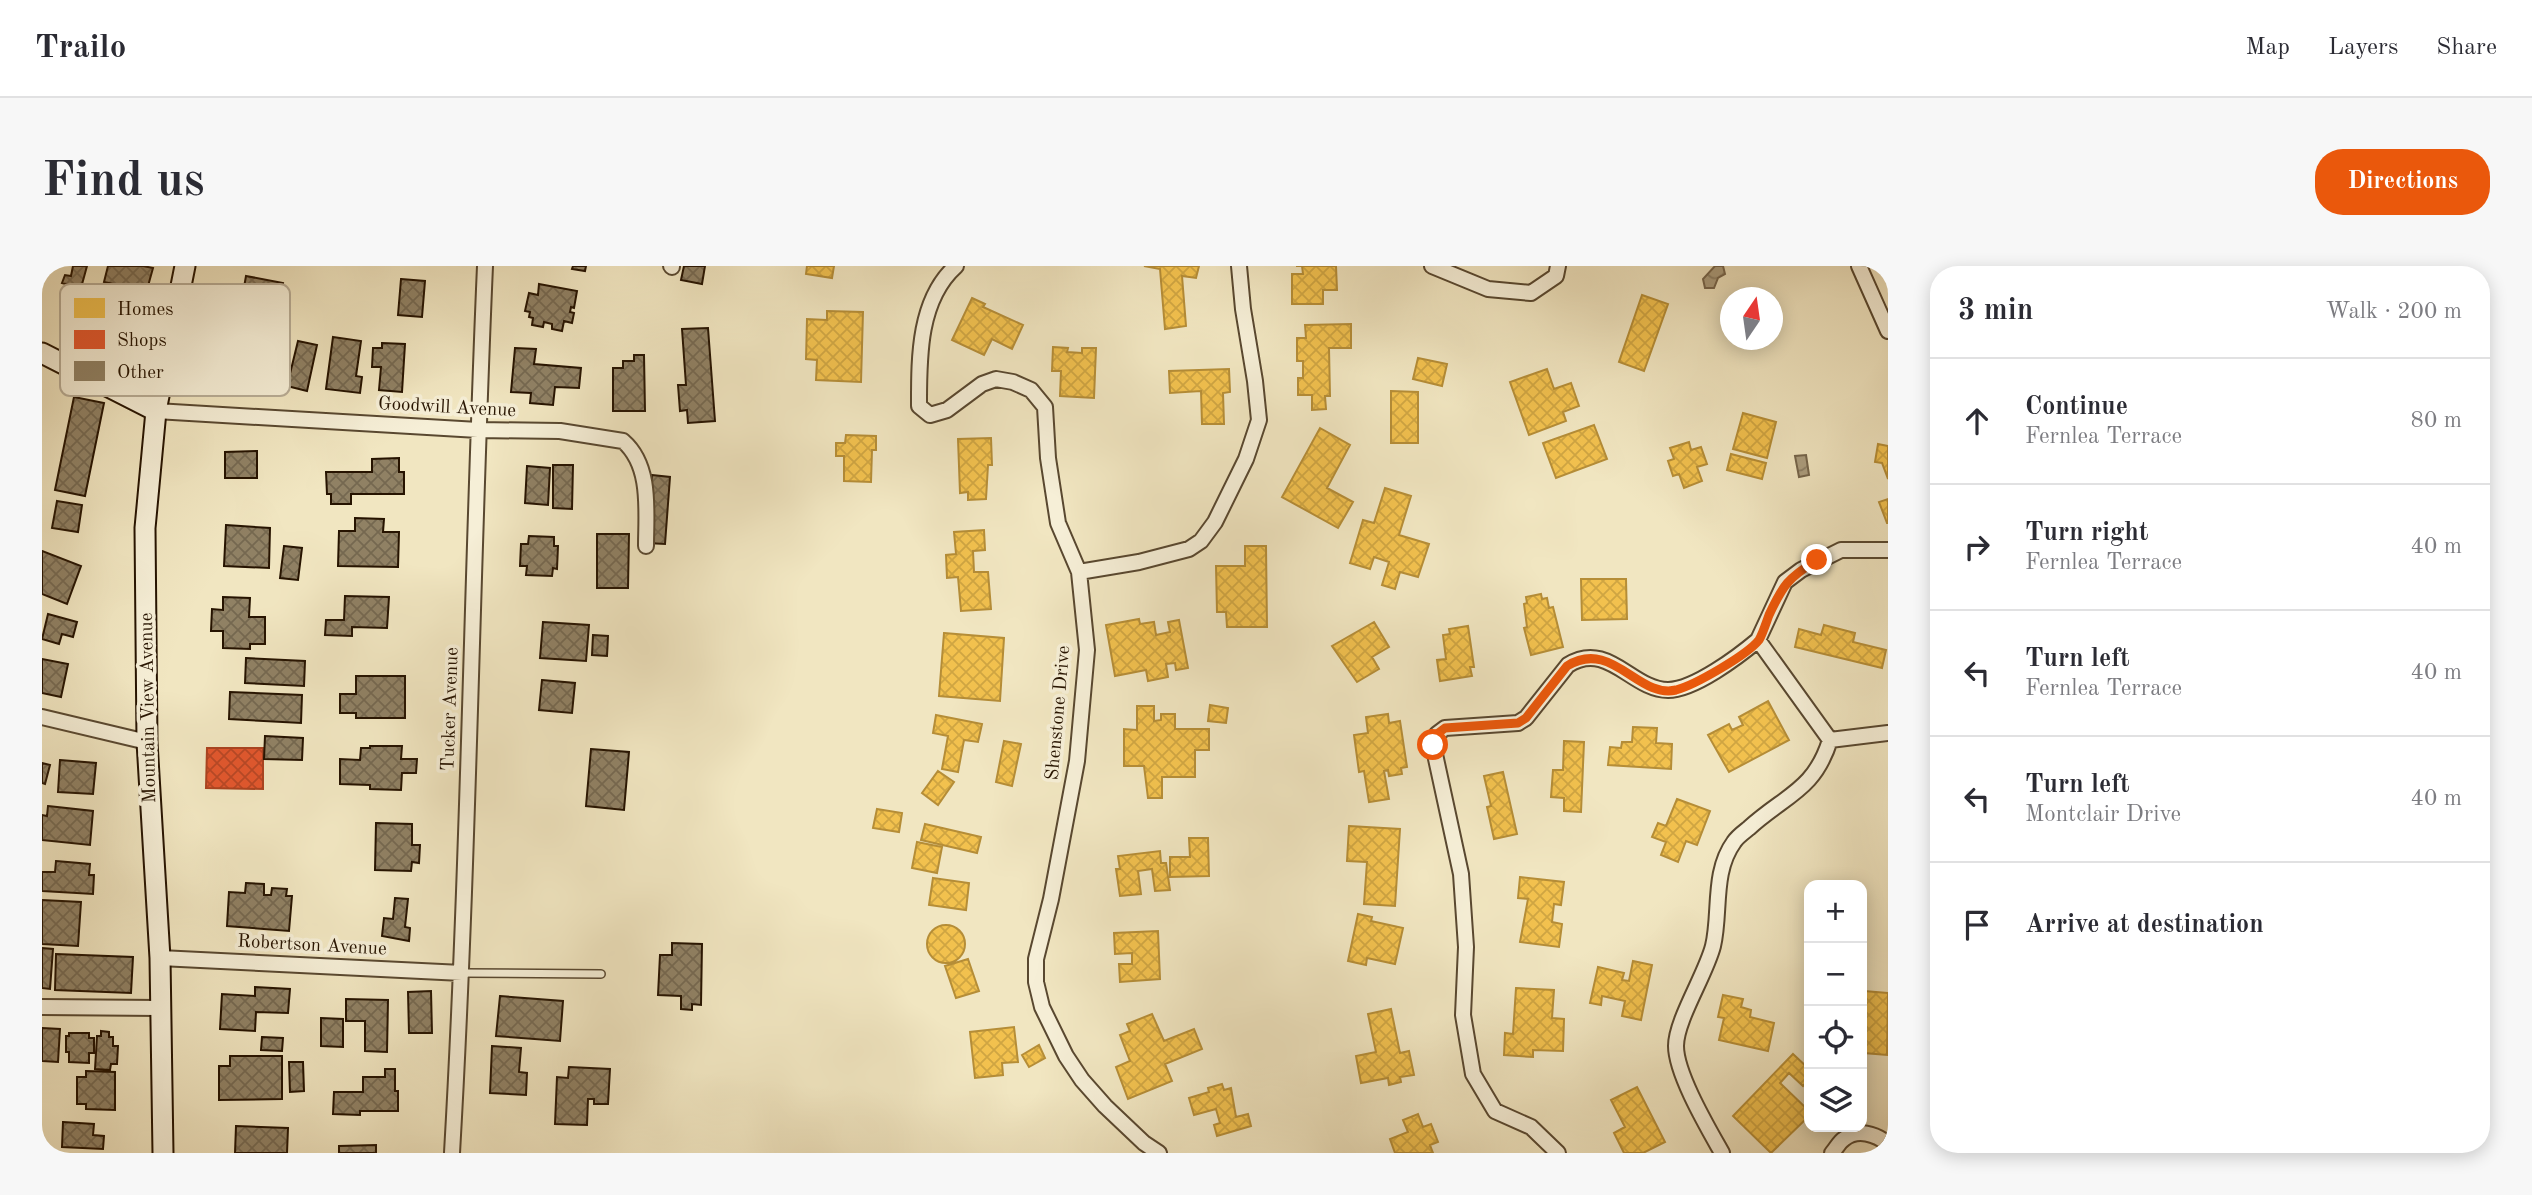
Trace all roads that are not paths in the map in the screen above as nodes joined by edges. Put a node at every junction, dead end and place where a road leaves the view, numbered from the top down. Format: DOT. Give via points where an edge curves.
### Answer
graph roads {
  1 [pos="186,266"];
  2 [pos="485,266"];
  3 [pos="956,266"];
  4 [pos="1239,266"];
  5 [pos="1432,266"];
  6 [pos="1558,266"];
  7 [pos="1859,266"];
  8 [pos="182,284"];
  9 [pos="1888,331"];
  10 [pos="42,353"];
  11 [pos="60,362"];
  12 [pos="127,396"];
  13 [pos="159,396"];
  14 [pos="156,411"];
  15 [pos="478,429"];
  16 [pos="646,546"];
  17 [pos="1888,550"];
  18 [pos="1079,572"];
  19 [pos="1758,640"];
  20 [pos="42,717"];
  21 [pos="1888,733"];
  22 [pos="1830,740"];
  23 [pos="147,742"];
  24 [pos="160,958"];
  25 [pos="462,973"];
  26 [pos="601,974"];
  27 [pos="42,1007"];
  28 [pos="159,1008"];
  29 [pos="1888,1144"];
  30 [pos="163,1153"];
  31 [pos="452,1153"];
  32 [pos="1159,1153"];
  33 [pos="1558,1153"];
  34 [pos="1723,1153"];
  35 [pos="1832,1153"];
  1 -- 8 [label="main road, Mountain View Avenue"];
  2 -- 15 [label="street, Tucker Avenue"];
  3 -- 18 [label="street, Shenstone Drive" via="935,293 923,329 919,406 930,415 947,410 996,379 1031,390 1045,407 1058,523"];
  4 -- 18 [label="street" via="1259,421 1215,522 1189,549"];
  5 -- 6 [label="street" via="1488,289 1531,293 1556,276"];
  7 -- 9 [label="street"];
  10 -- 11 [label="main road"];
  12 -- 14 [label="main road"];
  13 -- 14 [label="main road, Mountain View Avenue"];
  14 -- 15 [label="street, Goodwill Avenue"];
  14 -- 23 [label="main road, Mountain View Avenue" via="145,528"];
  15 -- 16 [label="street, Goodwill Avenue" via="560,431 623,441 630,447 646,489"];
  15 -- 25 [label="street, Tucker Avenue"];
  17 -- 19 [label="street" via="1842,550 1801,570 1786,582"];
  18 -- 32 [label="street, Shenstone Drive" via="1087,650 1077,761 1036,959 1036,982 1042,1007 1082,1080 1104,1106"];
  19 -- 22 [label="street"];
  19 -- 33 [label="street" via="1730,664 1676,690 1653,687 1608,661 1577,660 1518,723 1445,728 1437,734 1433,745 1461,874 1466,947 1463,1015 1473,1074 1495,1111 1531,1127"];
  20 -- 23 [label="street"];
  21 -- 22 [label="street"];
  22 -- 34 [label="street" via="1812,778 1733,843 1721,871 1713,946 1676,1045 1681,1071"];
  23 -- 24 [label="main road, Mountain View Avenue"];
  24 -- 25 [label="street, Robertson Avenue"];
  24 -- 28 [label="main road, Mountain View Avenue"];
  25 -- 26 [label="lane"];
  25 -- 31 [label="street, Tucker Avenue"];
  27 -- 28 [label="street"];
  28 -- 30 [label="main road, Mountain View Avenue"];
  29 -- 35 [label="street" via="1876,1135 1856,1133 1844,1138"];
}
